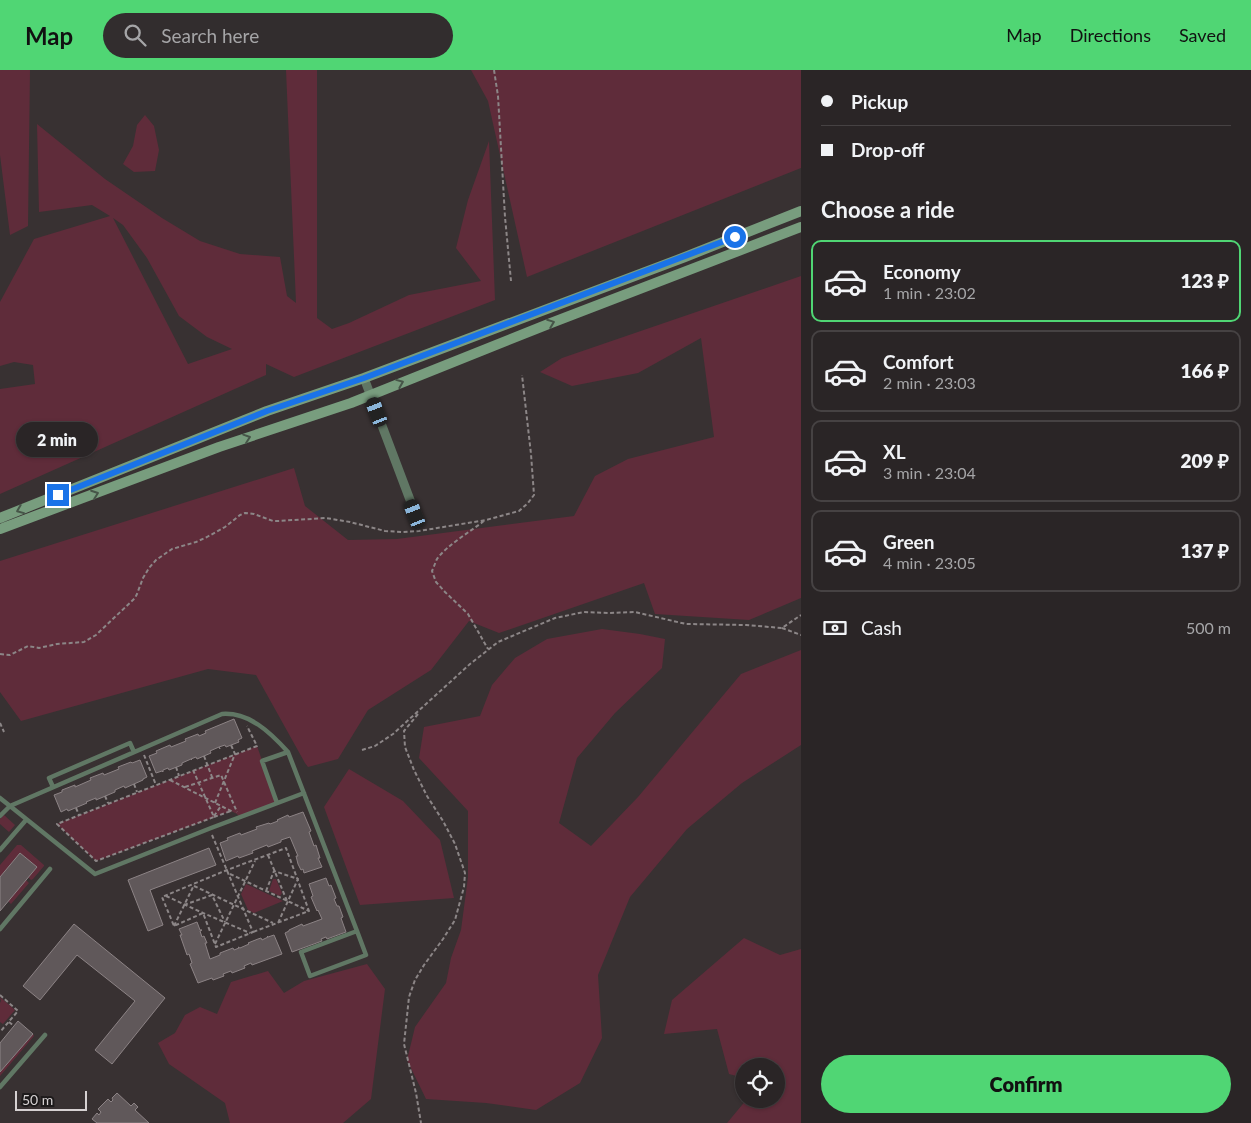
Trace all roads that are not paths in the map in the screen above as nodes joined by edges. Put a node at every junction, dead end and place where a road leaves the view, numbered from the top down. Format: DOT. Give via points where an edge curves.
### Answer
graph roads {
  1 [pos="801,210"];
  2 [pos="801,227"];
  3 [pos="364,378"];
  4 [pos="370,395"];
  5 [pos="415,514"];
  6 [pos="0,518"];
  7 [pos="0,529"];
  8 [pos="134,752"];
  9 [pos="288,752"];
  10 [pos="53,788"];
  11 [pos="304,793"];
  12 [pos="0,798"];
  13 [pos="277,803"];
  14 [pos="10,806"];
  15 [pos="0,816"];
  16 [pos="26,820"];
  17 [pos="0,850"];
  18 [pos="50,869"];
  19 [pos="0,929"];
  20 [pos="357,931"];
  21 [pos="45,1035"];
  22 [pos="0,1087"];
  1 -- 3 [label="main road"];
  4 -- 2 [label="main road, one-way"];
  3 -- 4 [label="street"];
  3 -- 6 [label="main road, one-way" via="267,411"];
  4 -- 5 [label="street"];
  7 -- 4 [label="main road, one-way" via="219,447"];
  8 -- 9 [label="lane" via="222,714 259,724"];
  8 -- 10 [label="lane"];
  8 -- 10 [label="lane" via="130,743 49,778"];
  9 -- 11 [label="lane"];
  9 -- 13 [label="lane" via="262,761"];
  10 -- 14 [label="lane"];
  11 -- 13 [label="lane"];
  11 -- 20 [label="lane"];
  12 -- 14 [label="lane"];
  13 -- 16 [label="lane" via="95,874"];
  14 -- 15 [label="lane"];
  14 -- 16 [label="lane"];
  16 -- 17 [label="lane"];
  18 -- 19 [label="lane"];
  20 -- 20 [label="lane" via="366,955 310,976 301,952"];
  21 -- 22 [label="lane"];
}
